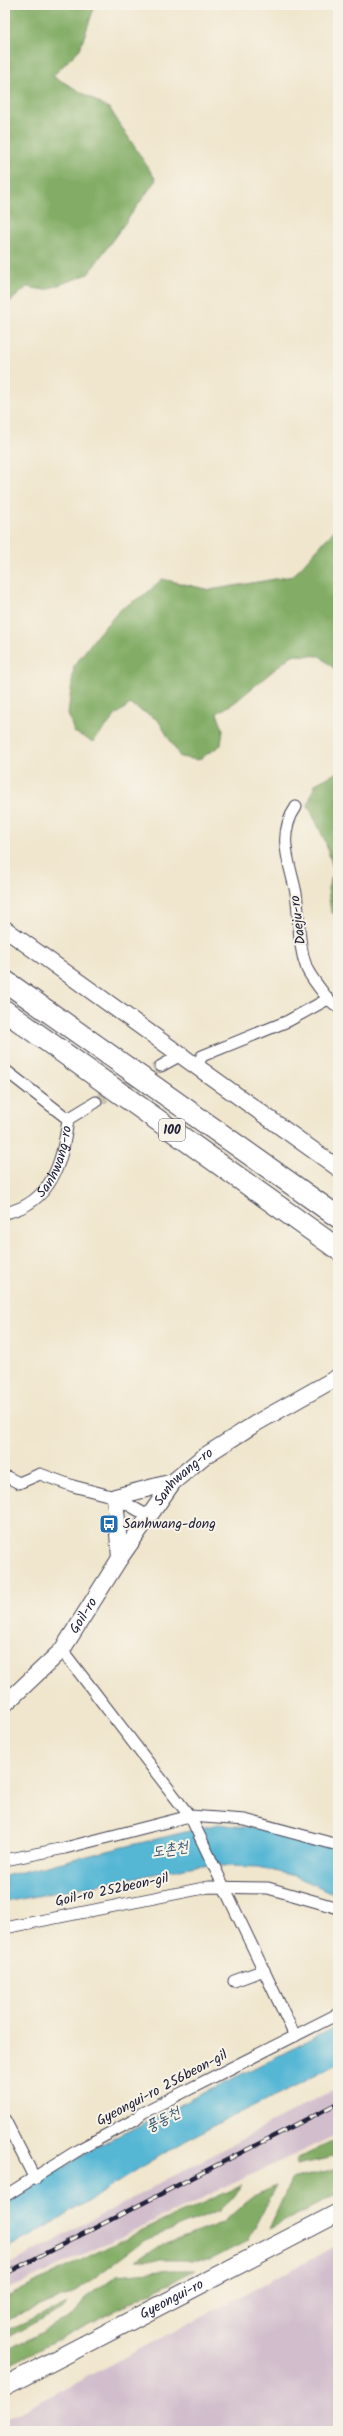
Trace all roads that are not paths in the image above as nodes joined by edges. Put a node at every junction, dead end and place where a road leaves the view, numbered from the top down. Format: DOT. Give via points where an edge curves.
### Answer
graph roads {
  1 [pos="296,807"];
  2 [pos="5,929"];
  3 [pos="5,981"];
  4 [pos="328,999"];
  5 [pos="338,1007"];
  6 [pos="5,1011"];
  7 [pos="181,1055"];
  8 [pos="161,1066"];
  9 [pos="196,1066"];
  10 [pos="5,1070"];
  11 [pos="96,1102"];
  12 [pos="68,1119"];
  13 [pos="338,1168"];
  14 [pos="5,1214"];
  15 [pos="338,1217"];
  16 [pos="338,1249"];
  17 [pos="338,1377"];
  18 [pos="5,1476"];
  19 [pos="173,1482"];
  20 [pos="115,1497"];
  21 [pos="148,1516"];
  22 [pos="120,1558"];
  23 [pos="62,1650"];
  24 [pos="5,1704"];
  25 [pos="190,1817"];
  26 [pos="338,1845"];
  27 [pos="5,1860"];
  28 [pos="225,1885"];
  29 [pos="338,1908"];
  30 [pos="5,1928"];
  31 [pos="264,1970"];
  32 [pos="234,1981"];
  33 [pos="338,2014"];
  34 [pos="295,2036"];
  35 [pos="5,2120"];
  36 [pos="34,2179"];
  37 [pos="5,2196"];
  38 [pos="338,2213"];
  39 [pos="338,2226"];
  40 [pos="5,2386"];
  41 [pos="5,2397"];
  1 -- 4 [label="street, Daeju-ro" via="290,816 286,836 287,864 296,893 299,943 308,970"];
  2 -- 7 [label="street"];
  3 -- 15 [label="highway, 100"];
  4 -- 5 [label="street, Daeju-ro"];
  4 -- 9 [label="street" via="288,1021 202,1056"];
  6 -- 16 [label="highway, 100"];
  7 -- 8 [label="street"];
  7 -- 9 [label="street"];
  9 -- 13 [label="street"];
  10 -- 12 [label="street"];
  11 -- 12 [label="street, Sanhwang-ro"];
  12 -- 14 [label="street, Sanhwang-ro" via="56,1174 42,1193 17,1211"];
  17 -- 19 [label="street, Sanhwang-ro" via="258,1422 203,1457"];
  18 -- 20 [label="street, Sanhwang-ro" via="19,1483 40,1474"];
  19 -- 20 [label="street"];
  19 -- 21 [label="street, Sanhwang-ro"];
  20 -- 21 [label="street, Sanhwang-ro"];
  20 -- 22 [label="street"];
  21 -- 22 [label="street, Goil-ro"];
  22 -- 23 [label="street, Goil-ro"];
  23 -- 24 [label="street, Goil-ro"];
  23 -- 25 [label="street"];
  25 -- 26 [label="street" via="245,1820"];
  25 -- 27 [label="street"];
  25 -- 28 [label="street"];
  28 -- 29 [label="street, Goil-ro 252beon-gil" via="268,1888"];
  28 -- 30 [label="street, Goil-ro 252beon-gil" via="178,1892"];
  28 -- 31 [label="street"];
  31 -- 32 [label="street"];
  31 -- 34 [label="street"];
  33 -- 34 [label="street, Gyeongui-ro 256beon-gil"];
  34 -- 36 [label="street, Gyeongui-ro 256beon-gil" via="142,2113"];
  35 -- 36 [label="street"];
  36 -- 37 [label="street, Gyeongui-ro 256beon-gil"];
  38 -- 40 [label="main road, Gyeongui-ro"];
  39 -- 41 [label="main road, Gyeongui-ro"];
}
